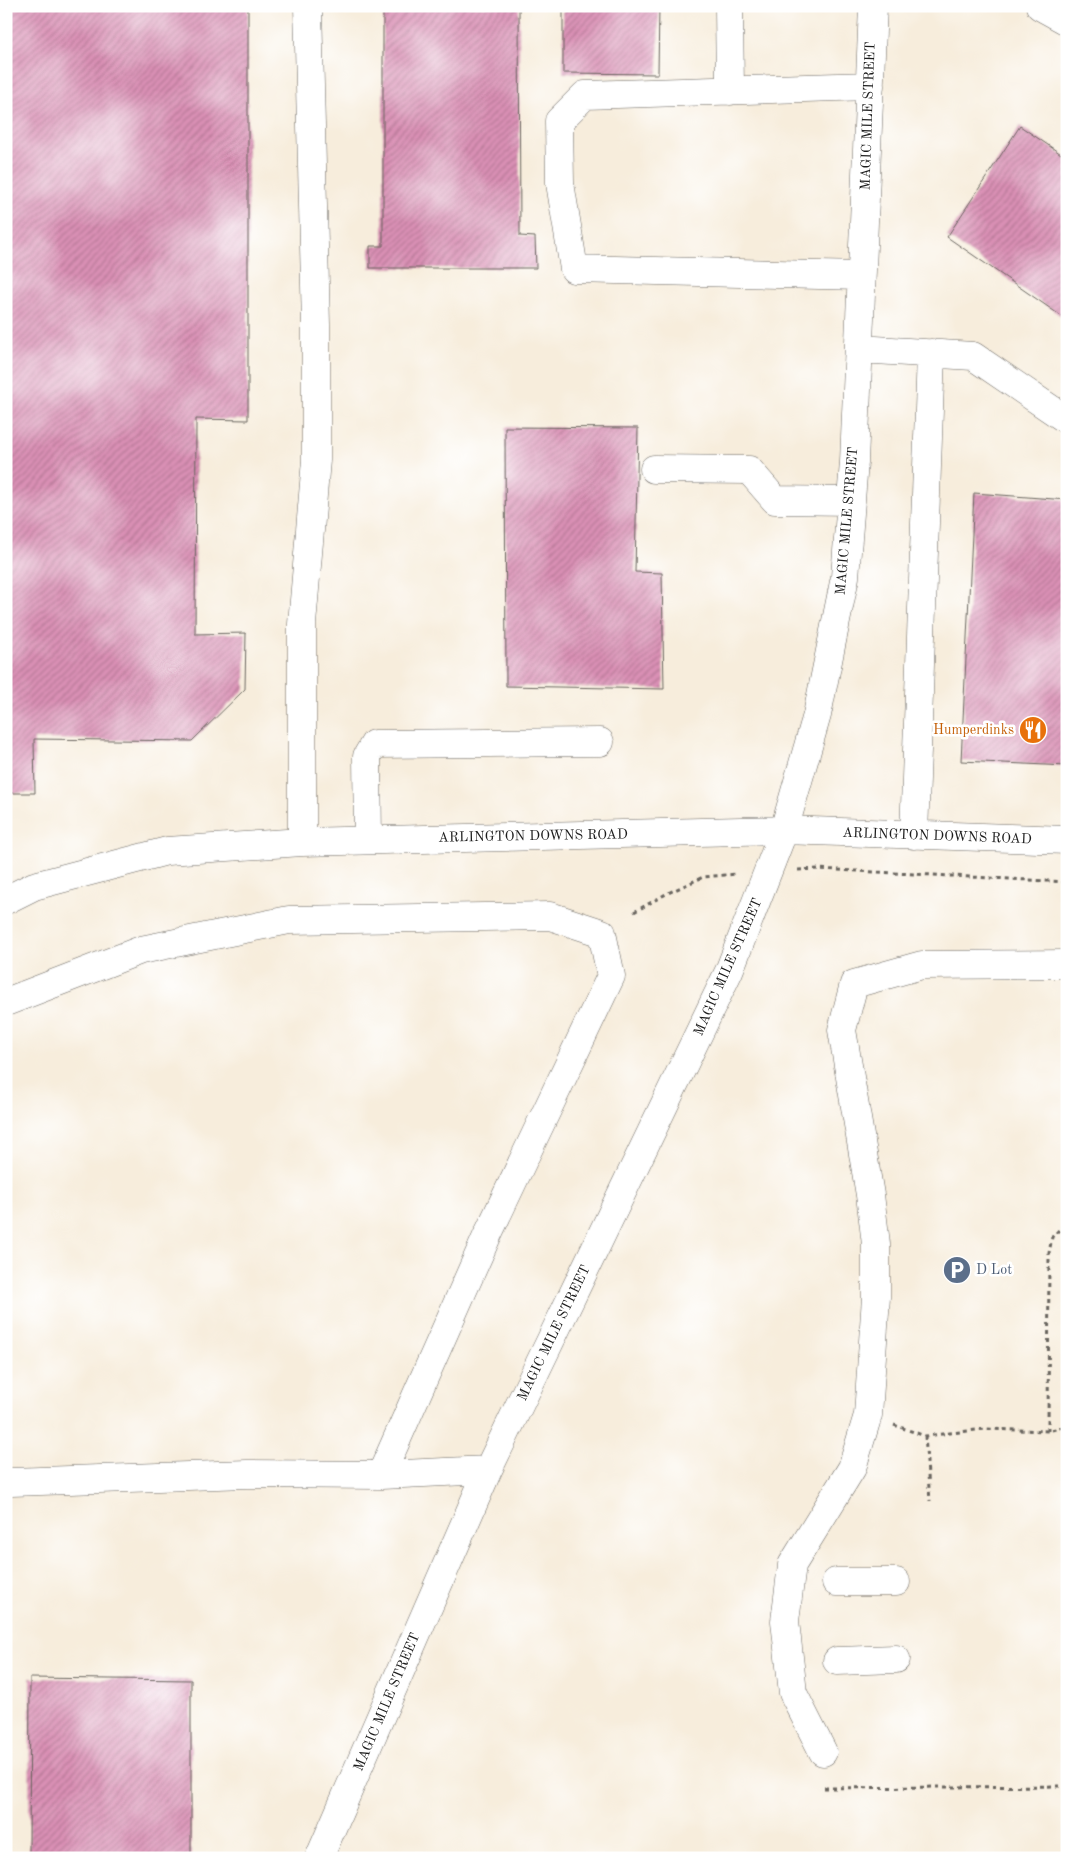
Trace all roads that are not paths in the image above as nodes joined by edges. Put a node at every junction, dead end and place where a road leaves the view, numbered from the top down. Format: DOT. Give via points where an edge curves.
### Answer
graph roads {
  1 [pos="308,6"];
  2 [pos="729,6"];
  3 [pos="873,6"];
  4 [pos="1040,6"];
  5 [pos="1067,21"];
  6 [pos="870,86"];
  7 [pos="730,90"];
  8 [pos="862,276"];
  9 [pos="859,350"];
  10 [pos="931,353"];
  11 [pos="1067,420"];
  12 [pos="654,469"];
  13 [pos="851,501"];
  14 [pos="600,742"];
  15 [pos="784,830"];
  16 [pos="914,835"];
  17 [pos="368,840"];
  18 [pos="1067,840"];
  19 [pos="302,842"];
  20 [pos="6,900"];
  21 [pos="1067,964"];
  22 [pos="6,1002"];
  23 [pos="488,1470"];
  24 [pos="382,1475"];
  25 [pos="11,1482"];
  26 [pos="836,1582"];
  27 [pos="896,1582"];
  28 [pos="896,1659"];
  29 [pos="837,1661"];
  30 [pos="823,1752"];
  31 [pos="319,1858"];
  1 -- 19 [label="street" via="316,460 302,624"];
  2 -- 7 [label="street"];
  3 -- 6 [label="street, MAGIC MILE STREET"];
  4 -- 5 [label="street"];
  6 -- 7 [label="street"];
  6 -- 8 [label="street, MAGIC MILE STREET"];
  7 -- 8 [label="street" via="585,95 559,121 560,182 574,269"];
  8 -- 9 [label="street, MAGIC MILE STREET"];
  9 -- 10 [label="street"];
  9 -- 13 [label="street, MAGIC MILE STREET"];
  10 -- 11 [label="street" via="973,356"];
  10 -- 16 [label="street"];
  12 -- 13 [label="street" via="749,470 775,500"];
  13 -- 15 [label="street, MAGIC MILE STREET" via="845,577 833,640 817,715"];
  14 -- 17 [label="street" via="374,744 367,756"];
  15 -- 16 [label="street, ARLINGTON DOWNS ROAD"];
  15 -- 17 [label="street, ARLINGTON DOWNS ROAD"];
  15 -- 23 [label="street, MAGIC MILE STREET" via="711,1009"];
  16 -- 18 [label="street, ARLINGTON DOWNS ROAD"];
  17 -- 19 [label="street, ARLINGTON DOWNS ROAD"];
  19 -- 20 [label="street, ARLINGTON DOWNS ROAD" via="167,851 34,886"];
  21 -- 30 [label="street" via="922,965 854,984 842,1030 876,1244 868,1415 852,1468 792,1565 785,1622 793,1694"];
  22 -- 24 [label="street" via="141,950 289,920 550,916 602,933 611,976 488,1234"];
  23 -- 24 [label="street"];
  23 -- 31 [label="street, MAGIC MILE STREET"];
  24 -- 25 [label="street" via="247,1474"];
  26 -- 27 [label="street"];
  28 -- 29 [label="street"];
}
